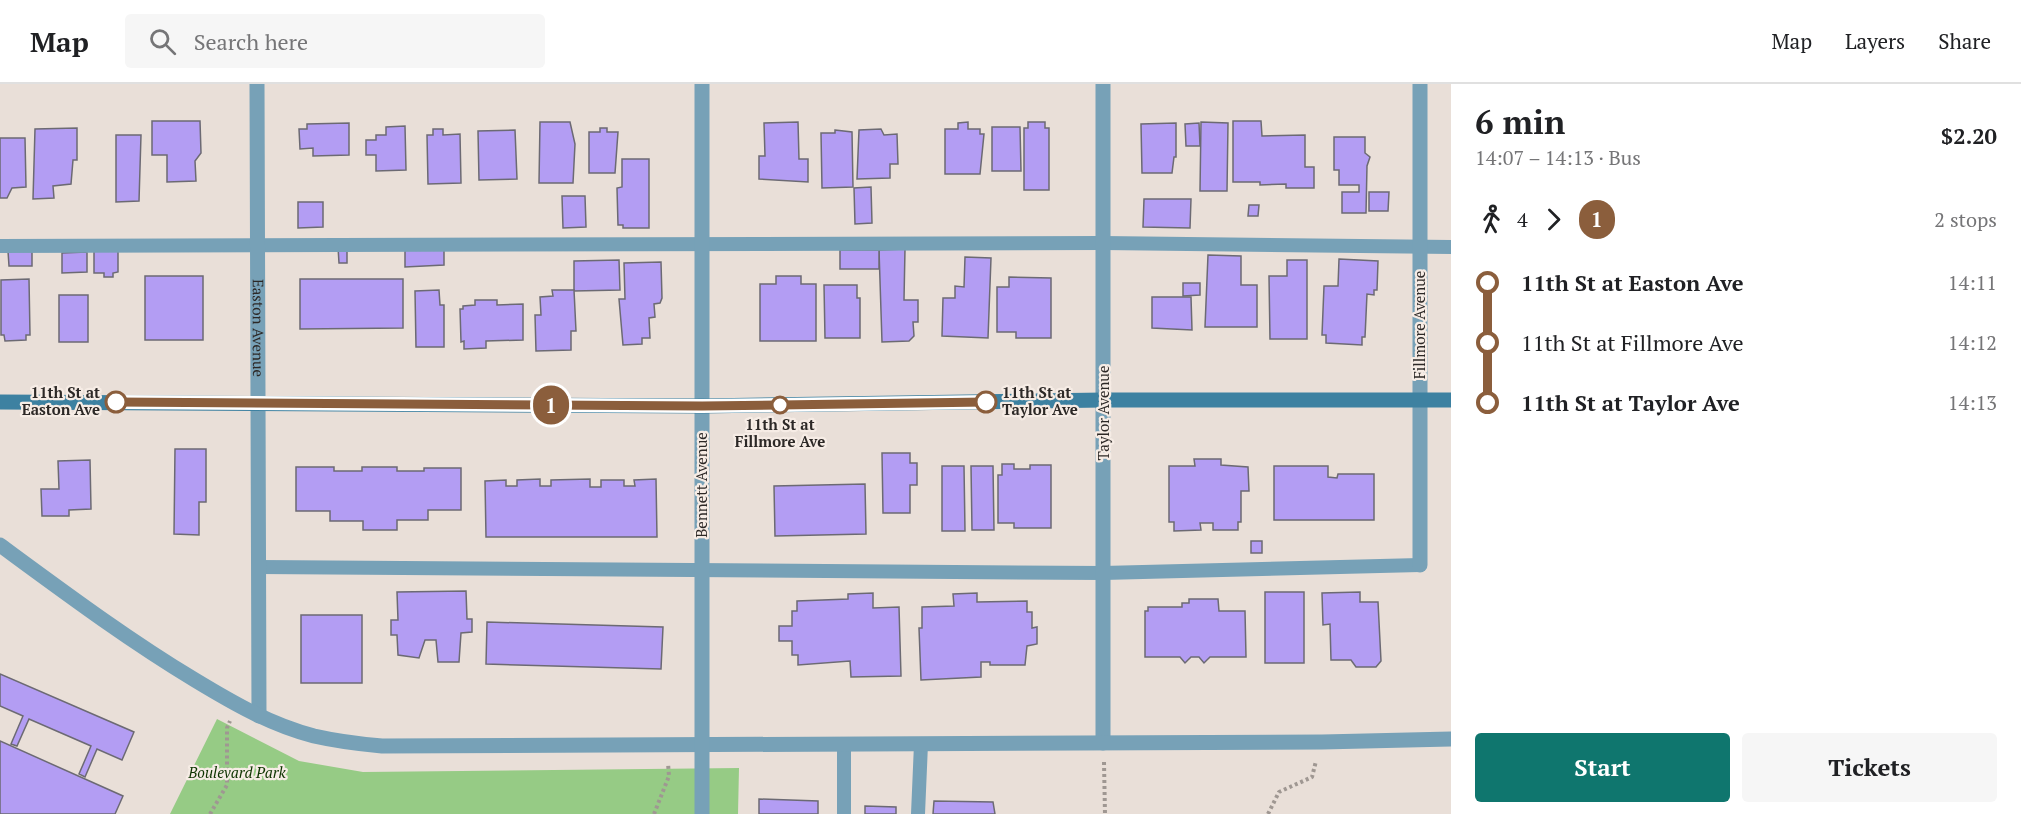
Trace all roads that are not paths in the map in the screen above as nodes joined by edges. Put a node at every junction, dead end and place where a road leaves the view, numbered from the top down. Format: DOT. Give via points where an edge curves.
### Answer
graph roads {
  1 [pos="256,84"];
  2 [pos="702,84"];
  3 [pos="1103,84"];
  4 [pos="1420,84"];
  5 [pos="1104,243"];
  6 [pos="257,245"];
  7 [pos="702,245"];
  8 [pos="0,246"];
  9 [pos="1420,246"];
  10 [pos="1451,247"];
  11 [pos="1104,400"];
  12 [pos="1451,400"];
  13 [pos="1420,401"];
  14 [pos="0,402"];
  15 [pos="258,402"];
  16 [pos="702,406"];
  17 [pos="0,545"];
  18 [pos="1420,565"];
  19 [pos="259,567"];
  20 [pos="702,571"];
  21 [pos="1104,573"];
  22 [pos="259,716"];
  23 [pos="1451,739"];
  24 [pos="1103,743"];
  25 [pos="921,744"];
  26 [pos="702,745"];
  27 [pos="844,745"];
  28 [pos="702,814"];
  29 [pos="844,814"];
  30 [pos="918,814"];
  1 -- 6 [label="street, Easton Avenue"];
  2 -- 7 [label="street, Bennett Avenue"];
  3 -- 5 [label="street, Taylor Avenue"];
  4 -- 9 [label="street, Fillmore Avenue"];
  5 -- 7 [label="lane"];
  5 -- 9 [label="lane"];
  5 -- 11 [label="street, Taylor Avenue"];
  6 -- 7 [label="lane"];
  6 -- 8 [label="lane"];
  6 -- 15 [label="street, Easton Avenue"];
  7 -- 16 [label="street, Bennett Avenue"];
  9 -- 10 [label="lane"];
  9 -- 13 [label="street, Fillmore Avenue"];
  11 -- 13 [label="main road"];
  11 -- 16 [label="main road"];
  11 -- 21 [label="street, Taylor Avenue"];
  12 -- 13 [label="main road"];
  13 -- 18 [label="street, Fillmore Avenue"];
  14 -- 15 [label="main road"];
  15 -- 16 [label="main road"];
  15 -- 19 [label="street, Easton Avenue"];
  16 -- 20 [label="street, Bennett Avenue"];
  17 -- 22 [label="street" via="136,645"];
  18 -- 21 [label="lane"];
  19 -- 20 [label="lane"];
  19 -- 22 [label="street, Easton Avenue"];
  20 -- 21 [label="lane"];
  20 -- 26 [label="street, Bennett Avenue"];
  21 -- 24 [label="street, Taylor Avenue"];
  22 -- 26 [label="street" via="312,735 382,746"];
  23 -- 24 [label="street"];
  24 -- 25 [label="street"];
  25 -- 27 [label="street"];
  25 -- 30 [label="lane"];
  26 -- 27 [label="street"];
  26 -- 28 [label="street, Bennett Avenue"];
  27 -- 29 [label="lane"];
}
